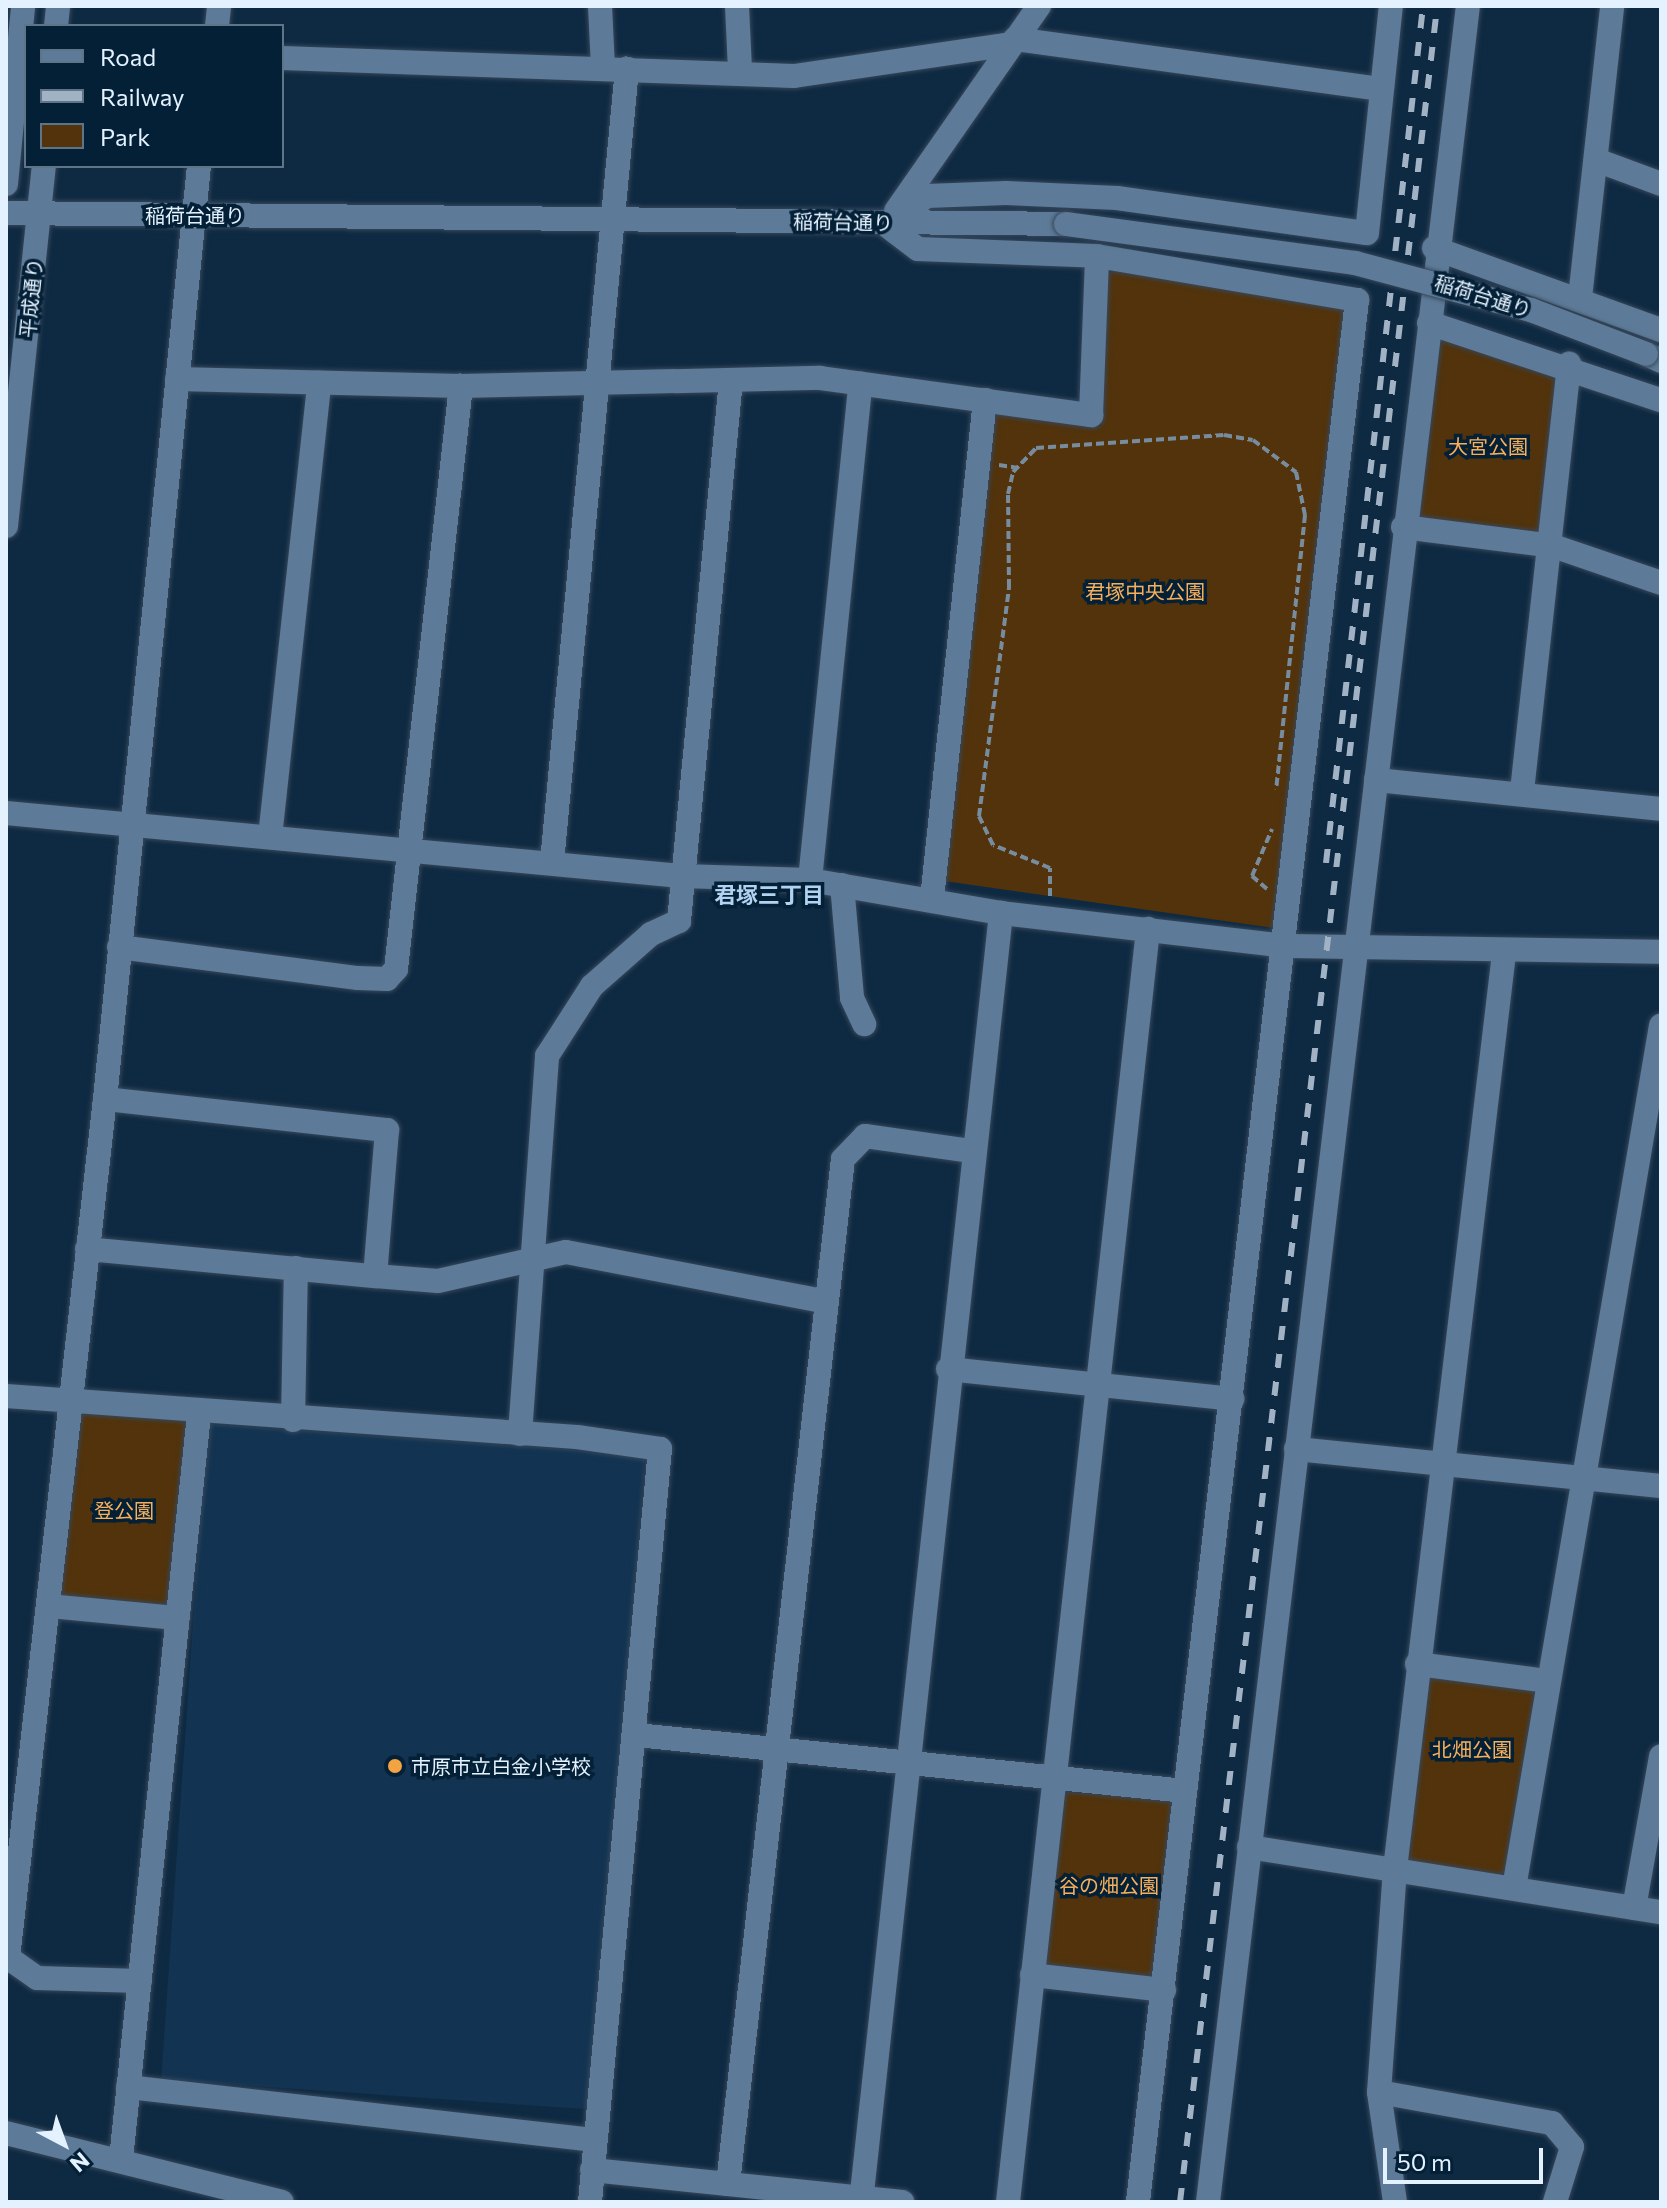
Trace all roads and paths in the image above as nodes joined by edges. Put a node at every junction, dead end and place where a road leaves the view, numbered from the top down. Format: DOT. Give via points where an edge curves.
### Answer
graph roads {
  1 [pos="23,6"];
  2 [pos="600,6"];
  3 [pos="737,6"];
  4 [pos="1039,6"];
  5 [pos="1391,6"];
  6 [pos="1468,6"];
  7 [pos="1612,6"];
  8 [pos="1017,29"];
  9 [pos="284,58"];
  10 [pos="615,68"];
  11 [pos="740,69"];
  12 [pos="1381,89"];
  13 [pos="1596,160"];
  14 [pos="44,168"];
  15 [pos="199,168"];
  16 [pos="6,184"];
  17 [pos="1661,184"];
  18 [pos="6,213"];
  19 [pos="40,214"];
  20 [pos="192,215"];
  21 [pos="616,216"];
  22 [pos="886,225"];
  23 [pos="1434,248"];
  24 [pos="1097,256"];
  25 [pos="1580,298"];
  26 [pos="1429,323"];
  27 [pos="1661,330"];
  28 [pos="1654,358"];
  29 [pos="1569,364"];
  30 [pos="177,379"];
  31 [pos="731,380"];
  32 [pos="319,383"];
  33 [pos="860,384"];
  34 [pos="595,385"];
  35 [pos="461,386"];
  36 [pos="985,400"];
  37 [pos="1661,400"];
  38 [pos="6,526"];
  39 [pos="1403,527"];
  40 [pos="1553,546"];
  41 [pos="1661,583"];
  42 [pos="1376,780"];
  43 [pos="1522,791"];
  44 [pos="1276,794"];
  45 [pos="1661,809"];
  46 [pos="6,813"];
  47 [pos="1274,822"];
  48 [pos="132,824"];
  49 [pos="270,837"];
  50 [pos="408,849"];
  51 [pos="552,862"];
  52 [pos="681,876"];
  53 [pos="810,880"];
  54 [pos="842,885"];
  55 [pos="1292,897"];
  56 [pos="932,899"];
  57 [pos="1001,913"];
  58 [pos="1051,918"];
  59 [pos="1148,929"];
  60 [pos="1286,946"];
  61 [pos="119,947"];
  62 [pos="1356,949"];
  63 [pos="1661,952"];
  64 [pos="1504,954"];
  65 [pos="864,1024"];
  66 [pos="1661,1025"];
  67 [pos="105,1099"];
  68 [pos="972,1151"];
  69 [pos="1650,1165"];
  70 [pos="87,1249"];
  71 [pos="529,1256"];
  72 [pos="296,1268"];
  73 [pos="375,1276"];
  74 [pos="823,1301"];
  75 [pos="948,1369"];
  76 [pos="1098,1383"];
  77 [pos="6,1396"];
  78 [pos="1232,1399"];
  79 [pos="71,1401"];
  80 [pos="199,1415"];
  81 [pos="293,1420"];
  82 [pos="520,1434"];
  83 [pos="1296,1449"];
  84 [pos="1443,1463"];
  85 [pos="1585,1478"];
  86 [pos="1661,1486"];
  87 [pos="49,1606"];
  88 [pos="177,1618"];
  89 [pos="1417,1664"];
  90 [pos="1548,1681"];
  91 [pos="637,1735"];
  92 [pos="775,1751"];
  93 [pos="1661,1756"];
  94 [pos="910,1761"];
  95 [pos="1055,1780"];
  96 [pos="1185,1791"];
  97 [pos="1249,1847"];
  98 [pos="1395,1869"];
  99 [pos="1514,1888"];
  100 [pos="1634,1908"];
  101 [pos="1661,1912"];
  102 [pos="1032,1975"];
  103 [pos="140,1981"];
  104 [pos="1164,1990"];
  105 [pos="128,2087"];
  106 [pos="1379,2092"];
  107 [pos="6,2133"];
  108 [pos="594,2140"];
  109 [pos="121,2159"];
  110 [pos="592,2170"];
  111 [pos="728,2184"];
  112 [pos="245,2198"];
  113 [pos="861,2200"];
  114 [pos="282,2202"];
  115 [pos="590,2202"];
  116 [pos="902,2202"];
  117 [pos="1008,2202"];
  118 [pos="1138,2202"];
  119 [pos="1208,2202"];
  120 [pos="1395,2202"];
  121 [pos="1555,2202"];
  1 -- 16 [label="street"];
  2 -- 10 [label="street"];
  3 -- 11 [label="street"];
  4 -- 8 [label="street"];
  5 -- 12 [label="street"];
  6 -- 23 [label="street"];
  7 -- 13 [label="street"];
  8 -- 11 [label="street" via="794,76"];
  8 -- 12 [label="street"];
  8 -- 22 [label="street"];
  9 -- 10 [label="street"];
  10 -- 11 [label="street"];
  10 -- 21 [label="street"];
  12 -- 22 [label="street" via="1367,233 1117,198 1006,193 927,196"];
  13 -- 17 [label="street"];
  13 -- 25 [label="street"];
  14 -- 19 [label="street, 平成通り"];
  15 -- 20 [label="street"];
  18 -- 19 [label="street, 稲荷台通り"];
  19 -- 20 [label="street, 稲荷台通り"];
  19 -- 38 [label="street, 平成通り"];
  20 -- 21 [label="street, 稲荷台通り"];
  20 -- 30 [label="street"];
  21 -- 22 [label="street, 稲荷台通り"];
  21 -- 34 [label="street"];
  22 -- 24 [label="street" via="918,249"];
  22 -- 28 [label="street, 稲荷台通り, bridge" via="1066,224 1355,263 1531,310"];
  23 -- 25 [label="street"];
  23 -- 26 [label="street"];
  24 -- 36 [label="street" via="1091,415"];
  24 -- 55 [label="street" via="1357,300"];
  25 -- 27 [label="street"];
  26 -- 29 [label="street"];
  26 -- 39 [label="street"];
  29 -- 37 [label="street"];
  29 -- 40 [label="street"];
  30 -- 32 [label="street"];
  30 -- 48 [label="street"];
  31 -- 33 [label="street"];
  31 -- 34 [label="street"];
  31 -- 52 [label="street"];
  32 -- 35 [label="street"];
  32 -- 49 [label="street"];
  33 -- 36 [label="street"];
  33 -- 53 [label="street"];
  34 -- 35 [label="street"];
  34 -- 51 [label="street"];
  35 -- 50 [label="street"];
  36 -- 56 [label="street"];
  39 -- 40 [label="street"];
  39 -- 42 [label="street"];
  40 -- 41 [label="street"];
  40 -- 43 [label="street"];
  42 -- 43 [label="street"];
  42 -- 62 [label="street"];
  43 -- 45 [label="street"];
  44 -- 58 [label="path" via="1305,515 1296,472 1253,440 1224,435 1182,433 1028,453 1008,494 1009,587 979,816 993,845 1050,868"];
  46 -- 48 [label="street"];
  47 -- 55 [label="path" via="1252,876 1269,891"];
  48 -- 49 [label="street"];
  48 -- 61 [label="street"];
  49 -- 50 [label="street"];
  50 -- 51 [label="street"];
  50 -- 61 [label="street" via="396,969 387,979"];
  51 -- 52 [label="street"];
  52 -- 53 [label="street"];
  52 -- 71 [label="street" via="675,926 651,934 592,986 547,1056"];
  53 -- 54 [label="street"];
  54 -- 56 [label="street"];
  54 -- 65 [label="street" via="852,998"];
  55 -- 60 [label="street"];
  56 -- 57 [label="street"];
  57 -- 58 [label="street"];
  57 -- 68 [label="street"];
  58 -- 59 [label="street"];
  59 -- 60 [label="street"];
  59 -- 76 [label="street"];
  60 -- 62 [label="street"];
  60 -- 78 [label="street"];
  61 -- 67 [label="street"];
  62 -- 64 [label="street"];
  62 -- 83 [label="street"];
  63 -- 64 [label="street"];
  64 -- 84 [label="street"];
  66 -- 69 [label="street"];
  67 -- 70 [label="street"];
  67 -- 73 [label="street" via="387,1130"];
  68 -- 74 [label="street" via="865,1136 851,1143"];
  68 -- 75 [label="street"];
  69 -- 85 [label="street"];
  70 -- 72 [label="street"];
  70 -- 79 [label="street"];
  71 -- 73 [label="street" via="438,1281"];
  71 -- 74 [label="street" via="566,1252"];
  71 -- 82 [label="street"];
  72 -- 73 [label="street"];
  72 -- 81 [label="street"];
  74 -- 92 [label="street"];
  75 -- 76 [label="street"];
  75 -- 94 [label="street"];
  76 -- 78 [label="street"];
  76 -- 95 [label="street"];
  77 -- 79 [label="street"];
  78 -- 96 [label="street"];
  79 -- 80 [label="street"];
  79 -- 87 [label="street"];
  80 -- 81 [label="street"];
  80 -- 88 [label="street"];
  81 -- 82 [label="street"];
  82 -- 91 [label="street" via="660,1449"];
  83 -- 84 [label="street"];
  83 -- 97 [label="street"];
  84 -- 85 [label="street"];
  84 -- 89 [label="street"];
  85 -- 86 [label="street"];
  85 -- 90 [label="street"];
  87 -- 88 [label="street"];
  87 -- 103 [label="street" via="8,1958 37,1978"];
  88 -- 103 [label="street"];
  89 -- 90 [label="street"];
  89 -- 98 [label="street"];
  90 -- 99 [label="street"];
  91 -- 92 [label="street"];
  91 -- 108 [label="street"];
  92 -- 94 [label="street"];
  92 -- 111 [label="street"];
  93 -- 100 [label="street"];
  94 -- 95 [label="street"];
  94 -- 113 [label="street"];
  95 -- 96 [label="street"];
  95 -- 102 [label="street"];
  96 -- 104 [label="street"];
  97 -- 98 [label="street"];
  97 -- 119 [label="street"];
  98 -- 99 [label="street"];
  98 -- 106 [label="street"];
  99 -- 100 [label="street"];
  100 -- 101 [label="street"];
  102 -- 104 [label="street"];
  102 -- 117 [label="street"];
  103 -- 105 [label="street"];
  104 -- 118 [label="street"];
  105 -- 108 [label="street"];
  105 -- 109 [label="street"];
  106 -- 120 [label="street"];
  106 -- 121 [label="street" via="1552,2123 1572,2147"];
  107 -- 109 [label="street"];
  108 -- 110 [label="street"];
  109 -- 112 [label="street"];
  110 -- 111 [label="street"];
  110 -- 115 [label="street"];
  111 -- 113 [label="street"];
  112 -- 114 [label="street"];
  113 -- 116 [label="street"];
}
